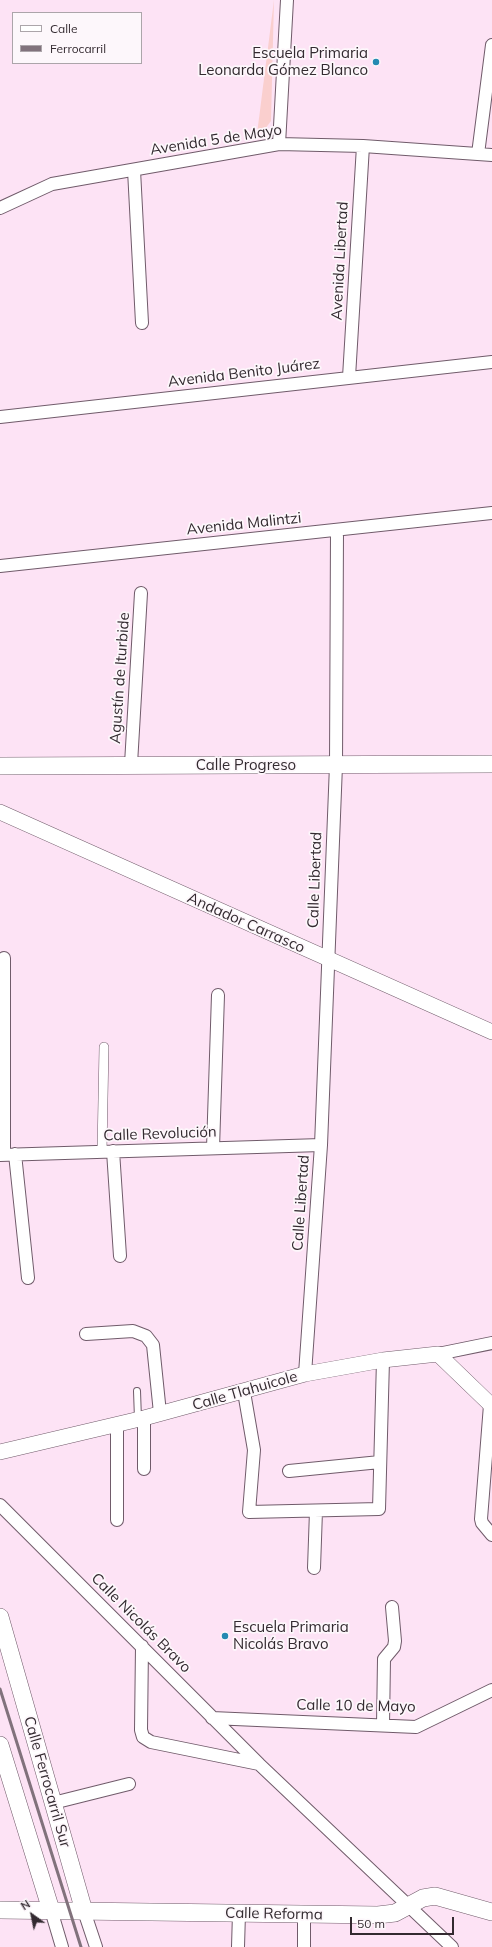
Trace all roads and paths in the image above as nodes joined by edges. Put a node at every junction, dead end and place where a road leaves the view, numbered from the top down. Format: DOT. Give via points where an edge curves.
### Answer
graph roads {
  1 [pos="287,0"];
  2 [pos="492,44"];
  3 [pos="278,144"];
  4 [pos="363,146"];
  5 [pos="478,154"];
  6 [pos="492,156"];
  7 [pos="134,170"];
  8 [pos="0,208"];
  9 [pos="142,323"];
  10 [pos="492,362"];
  11 [pos="350,377"];
  12 [pos="0,417"];
  13 [pos="492,513"];
  14 [pos="337,530"];
  15 [pos="0,566"];
  16 [pos="141,593"];
  17 [pos="131,764"];
  18 [pos="492,764"];
  19 [pos="336,765"];
  20 [pos="0,766"];
  21 [pos="0,812"];
  22 [pos="4,958"];
  23 [pos="328,960"];
  24 [pos="218,995"];
  25 [pos="492,1032"];
  26 [pos="104,1047"];
  27 [pos="321,1145"];
  28 [pos="213,1148"];
  29 [pos="107,1151"];
  30 [pos="6,1154"];
  31 [pos="120,1256"];
  32 [pos="28,1278"];
  33 [pos="86,1334"];
  34 [pos="492,1342"];
  35 [pos="438,1354"];
  36 [pos="383,1360"];
  37 [pos="305,1374"];
  38 [pos="137,1391"];
  39 [pos="244,1392"];
  40 [pos="491,1405"];
  41 [pos="160,1413"];
  42 [pos="141,1419"];
  43 [pos="117,1424"];
  44 [pos="0,1452"];
  45 [pos="380,1462"];
  46 [pos="144,1469"];
  47 [pos="289,1471"];
  48 [pos="0,1505"];
  49 [pos="316,1511"];
  50 [pos="118,1520"];
  51 [pos="492,1535"];
  52 [pos="314,1568"];
  53 [pos="392,1607"];
  54 [pos="0,1617"];
  55 [pos="142,1646"];
  56 [pos="492,1690"];
  57 [pos="212,1718"];
  58 [pos="383,1725"];
  59 [pos="0,1745"];
  60 [pos="258,1764"];
  61 [pos="129,1784"];
  62 [pos="53,1803"];
  63 [pos="408,1906"];
  64 [pos="0,1910"];
  65 [pos="51,1910"];
  66 [pos="84,1911"];
  67 [pos="492,1912"];
  68 [pos="239,1913"];
  69 [pos="304,1914"];
  70 [pos="62,1947"];
  71 [pos="96,1947"];
  72 [pos="238,1947"];
  73 [pos="304,1947"];
  74 [pos="452,1947"];
  1 -- 3 [label="street"];
  2 -- 5 [label="street"];
  3 -- 4 [label="street, Avenida 5 de Mayo"];
  3 -- 7 [label="street, Avenida 5 de Mayo"];
  4 -- 5 [label="street, Avenida 5 de Mayo"];
  4 -- 11 [label="street, Avenida Libertad"];
  5 -- 6 [label="street, Avenida 5 de Mayo"];
  7 -- 8 [label="street, Avenida 5 de Mayo" via="52,184"];
  7 -- 9 [label="street"];
  10 -- 11 [label="street, Avenida Benito Juárez"];
  11 -- 12 [label="street, Avenida Benito Juárez"];
  13 -- 14 [label="street, Avenida Malintzi"];
  14 -- 15 [label="street, Avenida Malintzi"];
  14 -- 19 [label="street, Calle Libertad"];
  16 -- 17 [label="street, Agustín de Iturbide"];
  17 -- 19 [label="main road, Calle Progreso"];
  17 -- 20 [label="main road, Calle Progreso"];
  18 -- 19 [label="main road, Calle Progreso"];
  19 -- 23 [label="street, Calle Libertad"];
  21 -- 23 [label="street, Andador Carrasco"];
  22 -- 30 [label="street"];
  23 -- 25 [label="street, Andador Carrasco"];
  23 -- 27 [label="street, Calle Libertad"];
  24 -- 28 [label="street"];
  26 -- 29 [label="street"];
  27 -- 28 [label="street, Calle Revolución"];
  27 -- 37 [label="street, Calle Libertad"];
  28 -- 29 [label="street, Calle Revolución"];
  29 -- 30 [label="street, Calle Revolución"];
  29 -- 31 [label="street"];
  30 -- 32 [label="street"];
  33 -- 41 [label="street" via="133,1331 146,1336 154,1345"];
  34 -- 35 [label="street, Calle Tlahuicole"];
  35 -- 36 [label="street, Calle Tlahuicole"];
  35 -- 40 [label="street"];
  36 -- 37 [label="street, Calle Tlahuicole"];
  36 -- 45 [label="street"];
  37 -- 39 [label="street, Calle Tlahuicole"];
  38 -- 42 [label="lane"];
  39 -- 41 [label="street, Calle Tlahuicole"];
  39 -- 49 [label="street" via="254,1450 249,1512"];
  40 -- 51 [label="street" via="481,1519 482,1524"];
  41 -- 42 [label="street, Calle Tlahuicole"];
  42 -- 43 [label="street, Calle Tlahuicole"];
  42 -- 46 [label="street"];
  43 -- 44 [label="street, Calle Tlahuicole"];
  43 -- 50 [label="street"];
  45 -- 47 [label="street"];
  45 -- 49 [label="street" via="379,1509"];
  48 -- 55 [label="street, Calle Nicolás Bravo"];
  49 -- 52 [label="street"];
  53 -- 58 [label="street" via="395,1641 394,1647 384,1659"];
  54 -- 62 [label="main road, Calle Ferrocarril Sur"];
  55 -- 57 [label="street, Calle Nicolás Bravo"];
  55 -- 60 [label="street" via="143,1737 151,1742"];
  56 -- 58 [label="street, Calle 10 de Mayo" via="416,1727"];
  57 -- 58 [label="street, Calle 10 de Mayo"];
  57 -- 60 [label="street, Calle Nicolás Bravo"];
  59 -- 65 [label="main road"];
  60 -- 63 [label="street, Calle Nicolás Bravo"];
  61 -- 62 [label="street"];
  62 -- 66 [label="main road, Calle Ferrocarril Sur"];
  63 -- 67 [label="main road, Calle Reforma" via="423,1898 436,1896"];
  63 -- 69 [label="main road, Calle Reforma" via="395,1913 378,1915"];
  63 -- 74 [label="street, Calle Nicolás Bravo"];
  64 -- 65 [label="main road, Calle Reforma"];
  65 -- 66 [label="main road, Calle Reforma"];
  65 -- 70 [label="street"];
  66 -- 68 [label="main road, Calle Reforma"];
  66 -- 71 [label="street, Calle Ferrocarril Sur"];
  68 -- 69 [label="main road, Calle Reforma"];
  68 -- 72 [label="street"];
  69 -- 73 [label="street"];
}
